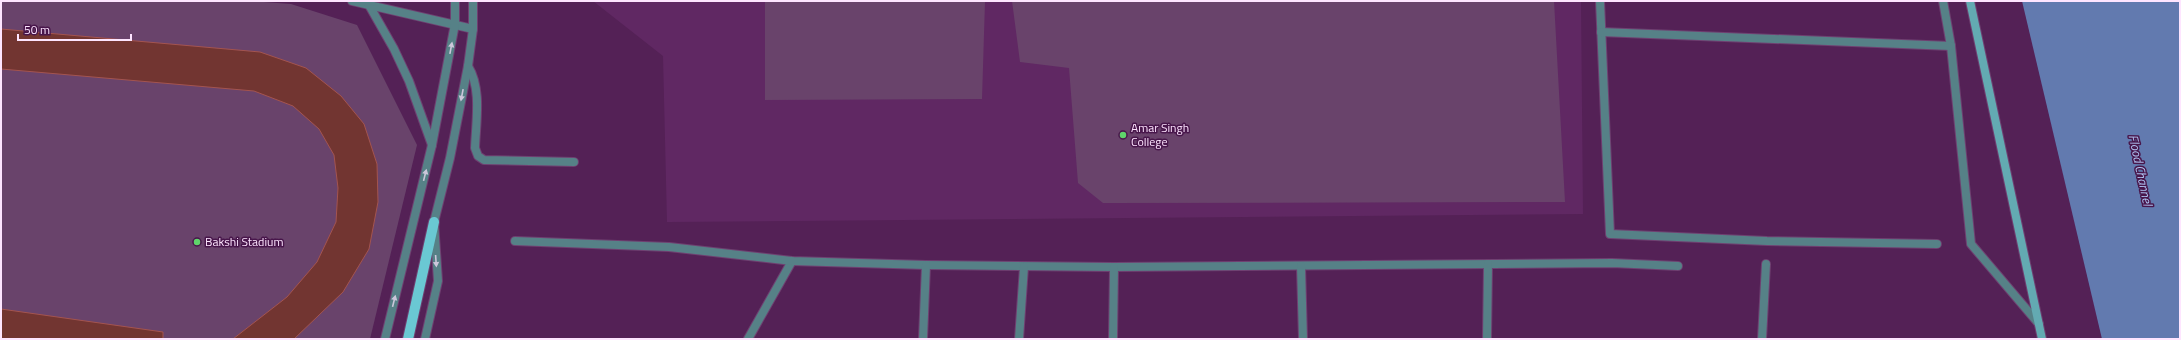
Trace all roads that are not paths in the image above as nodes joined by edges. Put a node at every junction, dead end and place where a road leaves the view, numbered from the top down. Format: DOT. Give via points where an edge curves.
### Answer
graph roads {
  1 [pos="352,1"];
  2 [pos="455,1"];
  3 [pos="473,1"];
  4 [pos="1600,1"];
  5 [pos="1943,1"];
  6 [pos="1970,1"];
  7 [pos="369,5"];
  8 [pos="455,24"];
  9 [pos="473,29"];
  10 [pos="1601,32"];
  11 [pos="1951,46"];
  12 [pos="468,66"];
  13 [pos="432,145"];
  14 [pos="574,162"];
  15 [pos="434,222"];
  16 [pos="515,241"];
  17 [pos="1937,244"];
  18 [pos="792,261"];
  19 [pos="1488,264"];
  20 [pos="1766,264"];
  21 [pos="926,265"];
  22 [pos="1301,266"];
  23 [pos="1678,266"];
  24 [pos="1024,267"];
  25 [pos="1114,267"];
  26 [pos="2039,324"];
  27 [pos="384,339"];
  28 [pos="408,339"];
  29 [pos="425,339"];
  30 [pos="748,339"];
  31 [pos="923,339"];
  32 [pos="1019,339"];
  33 [pos="1113,339"];
  34 [pos="1303,339"];
  35 [pos="1487,339"];
  36 [pos="1762,339"];
  37 [pos="2042,339"];
  1 -- 7 [label="street"];
  2 -- 8 [label="street"];
  3 -- 9 [label="street"];
  4 -- 10 [label="street"];
  5 -- 11 [label="street"];
  6 -- 26 [label="main road"];
  7 -- 8 [label="street"];
  7 -- 13 [label="street" via="409,81"];
  8 -- 9 [label="street"];
  13 -- 8 [label="street, one-way"];
  9 -- 12 [label="street"];
  10 -- 11 [label="street"];
  10 -- 17 [label="street" via="1610,234 1767,241"];
  11 -- 26 [label="street" via="1971,244"];
  12 -- 14 [label="street" via="474,76 476,87 475,148 478,156 484,160"];
  12 -- 15 [label="street, one-way" via="450,158"];
  27 -- 13 [label="street, one-way"];
  15 -- 28 [label="main road"];
  15 -- 29 [label="street, one-way" via="438,281"];
  16 -- 18 [label="street" via="668,247"];
  18 -- 21 [label="street"];
  18 -- 30 [label="street"];
  19 -- 22 [label="street"];
  19 -- 23 [label="street" via="1612,263"];
  19 -- 35 [label="street"];
  20 -- 36 [label="street"];
  21 -- 24 [label="street"];
  21 -- 31 [label="street"];
  22 -- 25 [label="street"];
  22 -- 34 [label="street"];
  24 -- 25 [label="street"];
  24 -- 32 [label="street"];
  25 -- 33 [label="street"];
  26 -- 37 [label="main road"];
}
